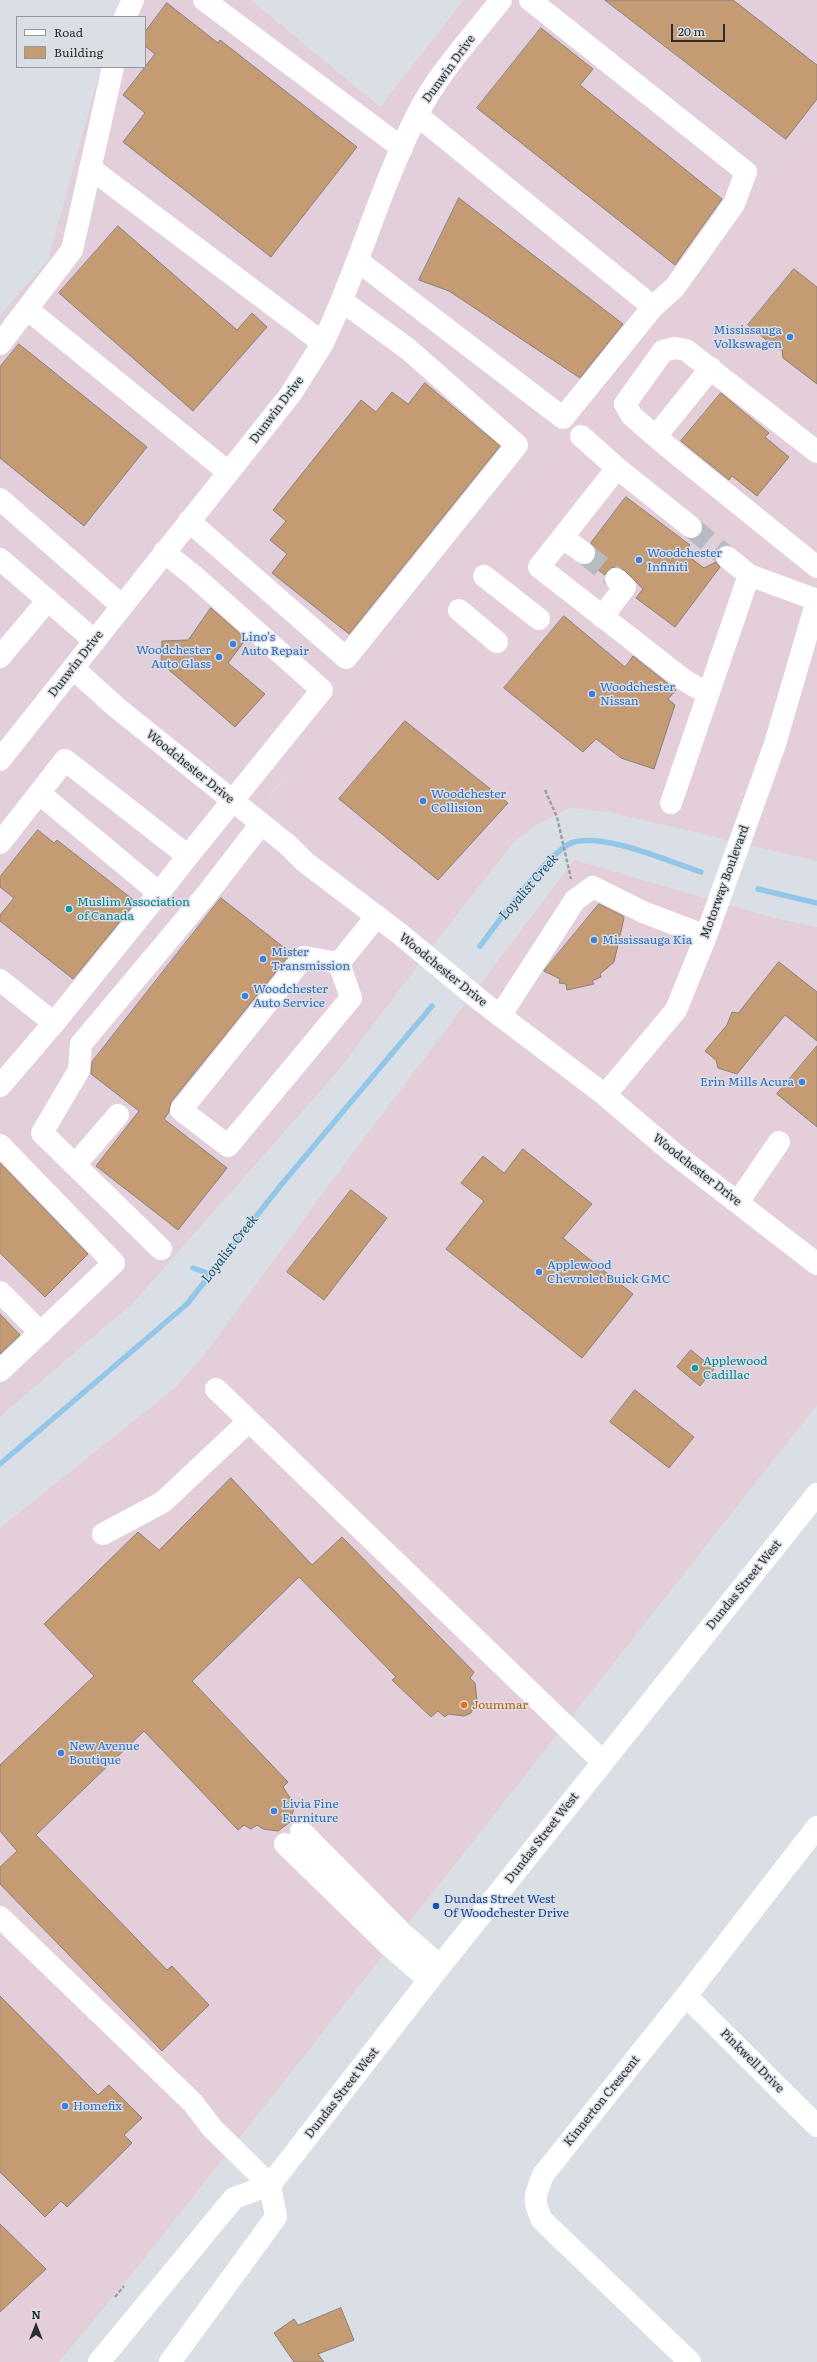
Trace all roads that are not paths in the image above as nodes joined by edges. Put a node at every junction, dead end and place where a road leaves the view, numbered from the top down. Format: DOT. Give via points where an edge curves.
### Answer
graph roads {
  1 [pos="133,0"];
  2 [pos="204,0"];
  3 [pos="501,0"];
  4 [pos="530,0"];
  5 [pos="126,16"];
  6 [pos="113,68"];
  7 [pos="417,115"];
  8 [pos="402,148"];
  9 [pos="90,168"];
  10 [pos="358,261"];
  11 [pos="342,301"];
  12 [pos="652,308"];
  13 [pos="27,309"];
  14 [pos="323,343"];
  15 [pos="0,344"];
  16 [pos="711,368"];
  17 [pos="581,436"];
  18 [pos="656,436"];
  19 [pos="817,452"];
  20 [pos="617,468"];
  21 [pos="228,472"];
  22 [pos="0,499"];
  23 [pos="189,521"];
  24 [pos="691,527"];
  25 [pos="563,538"];
  26 [pos="164,552"];
  27 [pos="584,553"];
  28 [pos="727,557"];
  29 [pos="0,559"];
  30 [pos="817,567"];
  31 [pos="749,575"];
  32 [pos="484,576"];
  33 [pos="616,580"];
  34 [pos="48,600"];
  35 [pos="817,600"];
  36 [pos="122,606"];
  37 [pos="459,610"];
  38 [pos="602,618"];
  39 [pos="539,619"];
  40 [pos="95,640"];
  41 [pos="497,642"];
  42 [pos="817,651"];
  43 [pos="0,657"];
  44 [pos="74,669"];
  45 [pos="797,671"];
  46 [pos="708,694"];
  47 [pos="0,760"];
  48 [pos="39,793"];
  49 [pos="232,802"];
  50 [pos="671,803"];
  51 [pos="262,824"];
  52 [pos="0,843"];
  53 [pos="188,856"];
  54 [pos="158,893"];
  55 [pos="377,916"];
  56 [pos="706,936"];
  57 [pos="339,963"];
  58 [pos="0,980"];
  59 [pos="500,1016"];
  60 [pos="54,1023"];
  61 [pos="0,1086"];
  62 [pos="605,1095"];
  63 [pos="118,1115"];
  64 [pos="779,1142"];
  65 [pos="0,1145"];
  66 [pos="75,1165"];
  67 [pos="738,1202"];
  68 [pos="161,1249"];
  69 [pos="817,1264"];
  70 [pos="0,1292"];
  71 [pos="41,1333"];
  72 [pos="0,1371"];
  73 [pos="216,1389"];
  74 [pos="249,1421"];
  75 [pos="817,1494"];
  76 [pos="103,1534"];
  77 [pos="603,1762"];
  78 [pos="817,1827"];
  79 [pos="293,1838"];
  80 [pos="0,1917"];
  81 [pos="435,1973"];
  82 [pos="686,1996"];
  83 [pos="817,2126"];
  84 [pos="270,2185"];
  85 [pos="99,2362"];
  86 [pos="170,2362"];
  87 [pos="690,2362"];
  1 -- 5 [label="street"];
  2 -- 8 [label="street"];
  3 -- 7 [label="street, Dunwin Drive" via="442,74"];
  4 -- 12 [label="street" via="746,172 734,204 674,286"];
  6 -- 9 [label="street"];
  7 -- 8 [label="street, Dunwin Drive"];
  7 -- 12 [label="street"];
  8 -- 10 [label="street, Dunwin Drive"];
  9 -- 13 [label="street" via="72,250"];
  9 -- 14 [label="street"];
  10 -- 11 [label="street, Dunwin Drive"];
  10 -- 12 [label="street" via="563,418"];
  11 -- 14 [label="street, Dunwin Drive"];
  11 -- 23 [label="street" via="408,349 517,445 346,658"];
  13 -- 15 [label="street"];
  13 -- 21 [label="street"];
  14 -- 21 [label="street, Dunwin Drive" via="290,395"];
  16 -- 18 [label="street"];
  16 -- 18 [label="street" via="686,350 675,348 663,351 625,404 632,416"];
  16 -- 19 [label="street"];
  17 -- 20 [label="street"];
  18 -- 30 [label="street"];
  20 -- 24 [label="street"];
  20 -- 25 [label="street"];
  21 -- 23 [label="street, Dunwin Drive"];
  22 -- 36 [label="street"];
  23 -- 26 [label="street, Dunwin Drive"];
  25 -- 27 [label="street"];
  25 -- 38 [label="street" via="539,567"];
  26 -- 36 [label="street, Dunwin Drive"];
  26 -- 49 [label="street" via="322,690"];
  28 -- 31 [label="street"];
  29 -- 34 [label="street"];
  31 -- 35 [label="street"];
  31 -- 46 [label="street"];
  32 -- 39 [label="street"];
  33 -- 38 [label="street" via="625,587"];
  34 -- 40 [label="street"];
  34 -- 43 [label="street"];
  35 -- 45 [label="street, Motorway Boulevard"];
  36 -- 40 [label="street, Dunwin Drive"];
  37 -- 41 [label="street"];
  38 -- 46 [label="street" via="684,680"];
  40 -- 44 [label="street, Dunwin Drive"];
  42 -- 45 [label="street, Motorway Boulevard"];
  44 -- 47 [label="street, Dunwin Drive"];
  44 -- 49 [label="street, Woodchester Drive" via="116,707"];
  45 -- 56 [label="street, Motorway Boulevard" via="775,744"];
  46 -- 50 [label="street"];
  48 -- 52 [label="street"];
  48 -- 53 [label="street" via="65,760"];
  48 -- 54 [label="street"];
  49 -- 51 [label="street, Woodchester Drive"];
  49 -- 53 [label="street"];
  51 -- 55 [label="street, Woodchester Drive" via="306,862"];
  51 -- 66 [label="street" via="81,1044 79,1070 42,1133"];
  53 -- 54 [label="street"];
  54 -- 60 [label="street"];
  55 -- 57 [label="street"];
  55 -- 59 [label="street, Woodchester Drive"];
  56 -- 59 [label="street" via="643,912 593,887 576,900"];
  56 -- 62 [label="street, Motorway Boulevard" via="676,1010"];
  57 -- 57 [label="street" via="351,998 228,1146 181,1110 304,957"];
  58 -- 60 [label="street"];
  59 -- 62 [label="street, Woodchester Drive"];
  60 -- 61 [label="street"];
  62 -- 67 [label="street, Woodchester Drive" via="672,1152"];
  63 -- 66 [label="street"];
  64 -- 67 [label="street"];
  65 -- 71 [label="street" via="114,1263"];
  66 -- 68 [label="street"];
  67 -- 69 [label="street, Woodchester Drive"];
  70 -- 71 [label="street"];
  71 -- 72 [label="street"];
  73 -- 74 [label="street"];
  74 -- 76 [label="street" via="163,1502"];
  74 -- 77 [label="street"];
  75 -- 77 [label="street, Dundas Street West"];
  77 -- 81 [label="street, Dundas Street West"];
  78 -- 82 [label="street, Kinnerton Crescent"];
  79 -- 81 [label="street" via="402,1933"];
  80 -- 84 [label="street" via="193,2103 212,2128"];
  81 -- 84 [label="street, Dundas Street West"];
  82 -- 83 [label="street, Pinkwell Drive"];
  82 -- 87 [label="street, Kinnerton Crescent" via="543,2175 534,2204 542,2220"];
  84 -- 85 [label="street" via="234,2198"];
  84 -- 86 [label="street" via="276,2217"];
}
